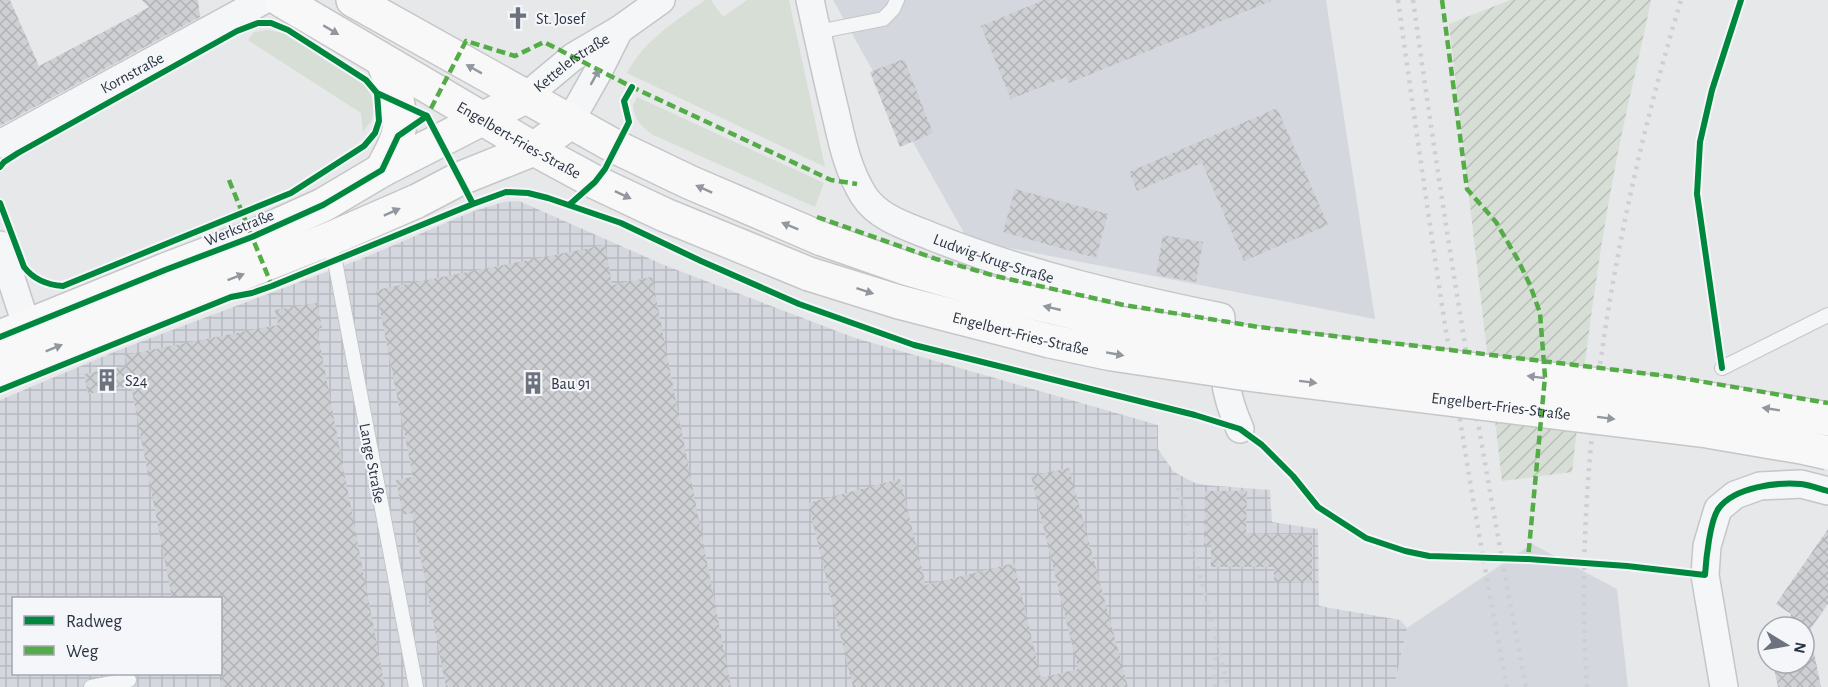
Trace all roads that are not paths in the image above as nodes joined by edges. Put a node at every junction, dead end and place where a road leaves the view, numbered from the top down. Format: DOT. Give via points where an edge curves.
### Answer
graph roads {
  1 [pos="264,0"];
  2 [pos="281,0"];
  3 [pos="353,0"];
  4 [pos="661,0"];
  5 [pos="810,0"];
  6 [pos="897,0"];
  7 [pos="619,30"];
  8 [pos="817,32"];
  9 [pos="383,61"];
  10 [pos="525,97"];
  11 [pos="484,118"];
  12 [pos="569,123"];
  13 [pos="0,144"];
  14 [pos="534,149"];
  15 [pos="382,170"];
  16 [pos="327,240"];
  17 [pos="0,245"];
  18 [pos="1828,315"];
  19 [pos="14,332"];
  20 [pos="1722,368"];
  21 [pos="0,370"];
  22 [pos="1828,419"];
  23 [pos="1240,429"];
  24 [pos="1828,453"];
  25 [pos="1828,491"];
  26 [pos="129,680"];
  27 [pos="91,687"];
  28 [pos="416,687"];
  29 [pos="1724,687"];
  1 -- 13 [label="street, Kornstraße"];
  2 -- 9 [label="main road, Engelbert-Fries-Straße, one-way"];
  10 -- 3 [label="main road, Engelbert-Fries-Straße, one-way"];
  4 -- 7 [label="street, Kettelerstraße"];
  5 -- 8 [label="street, Ludwig-Krug-Straße"];
  6 -- 8 [label="lane" via="883,19"];
  7 -- 10 [label="street, Kettelerstraße" via="573,57"];
  12 -- 7 [label="street, Kettelerstraße, one-way"];
  8 -- 23 [label="street, Ludwig-Krug-Straße" via="848,165 865,198 879,212 964,249 1034,271 1142,301 1221,317 1222,371 1230,408"];
  9 -- 11 [label="main road, Engelbert-Fries-Straße"];
  9 -- 15 [label="main road" via="400,118 398,136"];
  10 -- 11 [label="main road, Werkstraße"];
  10 -- 12 [label="main road, Engelbert-Fries-Straße"];
  11 -- 14 [label="main road, Engelbert-Fries-Straße"];
  11 -- 15 [label="main road, Werkstraße"];
  12 -- 14 [label="main road"];
  22 -- 12 [label="main road, Engelbert-Fries-Straße, one-way, bridge" via="1703,398 1119,323 995,294 908,269 822,238 689,182"];
  16 -- 14 [label="main road, one-way"];
  14 -- 24 [label="main road, Engelbert-Fries-Straße, one-way, bridge" via="665,215 809,274 1050,341 1247,374 1707,431"];
  15 -- 19 [label="main road, Werkstraße" via="323,205 252,237"];
  21 -- 16 [label="main road, one-way"];
  16 -- 28 [label="lane, Lange Straße" via="341,294"];
  17 -- 19 [label="street"];
  18 -- 20 [label="lane"];
  25 -- 29 [label="street" via="1802,484 1760,486 1735,495 1718,508 1707,546 1705,575"];
  26 -- 27 [label="lane"];
}
